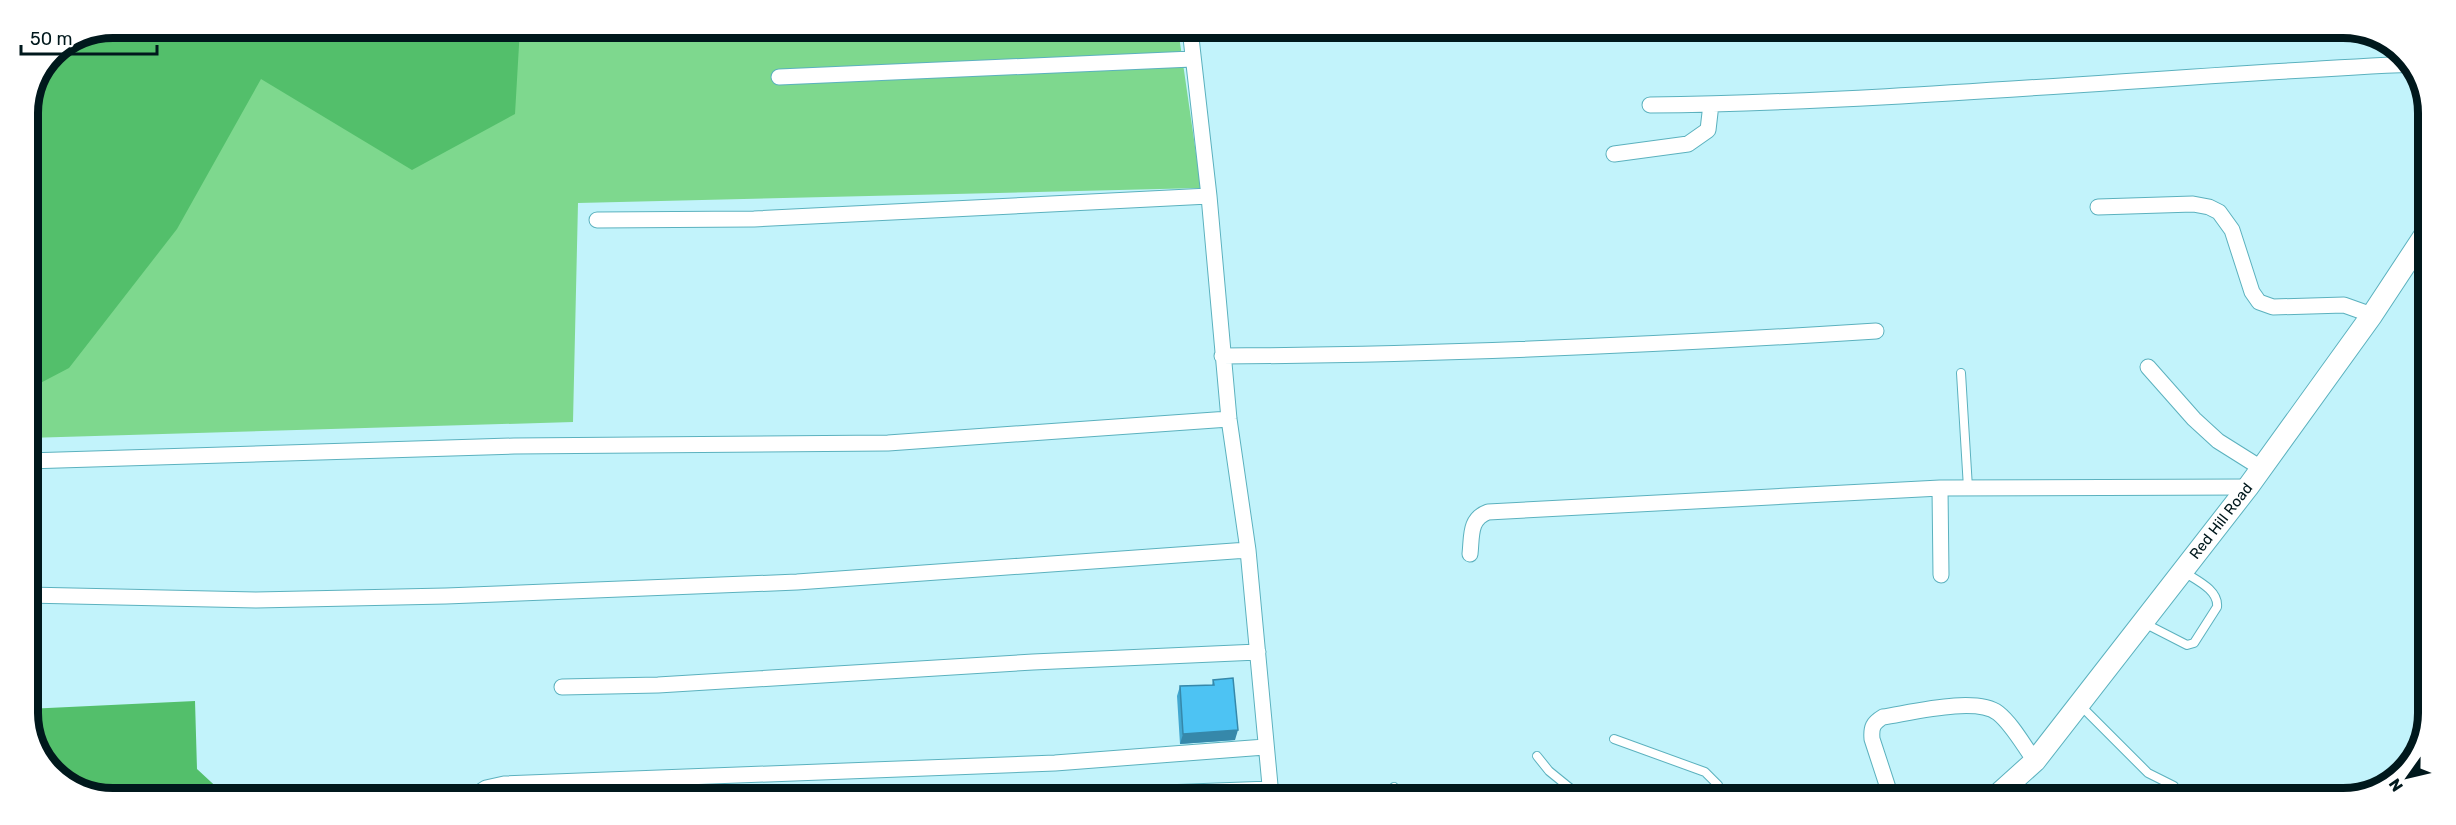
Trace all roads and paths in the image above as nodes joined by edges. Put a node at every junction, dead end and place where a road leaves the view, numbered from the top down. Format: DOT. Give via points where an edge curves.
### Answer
graph roads {
  1 [pos="1191,38"];
  2 [pos="1192,59"];
  3 [pos="2401,65"];
  4 [pos="779,77"];
  5 [pos="1711,104"];
  6 [pos="1650,105"];
  7 [pos="1614,154"];
  8 [pos="1209,195"];
  9 [pos="2098,207"];
  10 [pos="597,220"];
  11 [pos="2418,245"];
  12 [pos="2372,315"];
  13 [pos="1876,331"];
  14 [pos="1222,356"];
  15 [pos="2148,367"];
  16 [pos="1961,373"];
  17 [pos="1229,419"];
  18 [pos="38,461"];
  19 [pos="2261,468"];
  20 [pos="2248,487"];
  21 [pos="1940,488"];
  22 [pos="1968,488"];
  23 [pos="1248,550"];
  24 [pos="1470,554"];
  25 [pos="2182,571"];
  26 [pos="1941,575"];
  27 [pos="38,595"];
  28 [pos="2143,622"];
  29 [pos="1258,652"];
  30 [pos="562,687"];
  31 [pos="2080,705"];
  32 [pos="1614,739"];
  33 [pos="1265,747"];
  34 [pos="1538,756"];
  35 [pos="2035,761"];
  36 [pos="2174,786"];
  37 [pos="486,788"];
  38 [pos="1270,788"];
  39 [pos="1571,788"];
  40 [pos="1719,788"];
  41 [pos="1888,788"];
  42 [pos="2005,788"];
  1 -- 2 [label="street"];
  2 -- 4 [label="street"];
  2 -- 8 [label="street"];
  3 -- 5 [label="street" via="2238,72 1867,99"];
  5 -- 6 [label="street"];
  5 -- 7 [label="street" via="1708,130 1689,144"];
  8 -- 10 [label="street" via="754,219"];
  8 -- 14 [label="street"];
  9 -- 12 [label="street" via="2209,207 2219,212 2232,230 2252,292 2259,302 2273,307 2344,305"];
  11 -- 12 [label="street, Red Hill Road"];
  12 -- 19 [label="street, Red Hill Road"];
  13 -- 14 [label="street" via="1627,347"];
  14 -- 17 [label="street"];
  15 -- 19 [label="street" via="2218,441"];
  16 -- 22 [label="lane"];
  17 -- 18 [label="street" via="888,443 514,446"];
  17 -- 23 [label="street"];
  19 -- 20 [label="street, Red Hill Road"];
  20 -- 22 [label="street"];
  20 -- 25 [label="street, Red Hill Road"];
  21 -- 22 [label="street"];
  21 -- 24 [label="street" via="1488,512 1473,523"];
  21 -- 26 [label="street"];
  23 -- 27 [label="street" via="797,582 446,596 256,600"];
  23 -- 29 [label="street"];
  25 -- 28 [label="street, Red Hill Road"];
  25 -- 28 [label="lane" via="2218,600 2194,643 2187,645"];
  28 -- 31 [label="street, Red Hill Road"];
  29 -- 30 [label="street"];
  29 -- 33 [label="street"];
  31 -- 35 [label="street, Red Hill Road"];
  31 -- 36 [label="lane" via="2148,773"];
  32 -- 40 [label="lane" via="1705,772"];
  33 -- 37 [label="street" via="1043,764 504,784"];
  33 -- 38 [label="street"];
  34 -- 39 [label="lane" via="1549,771"];
  35 -- 41 [label="street" via="1999,714 1983,706 1883,717 1871,729"];
  35 -- 42 [label="street, Red Hill Road"];
}
